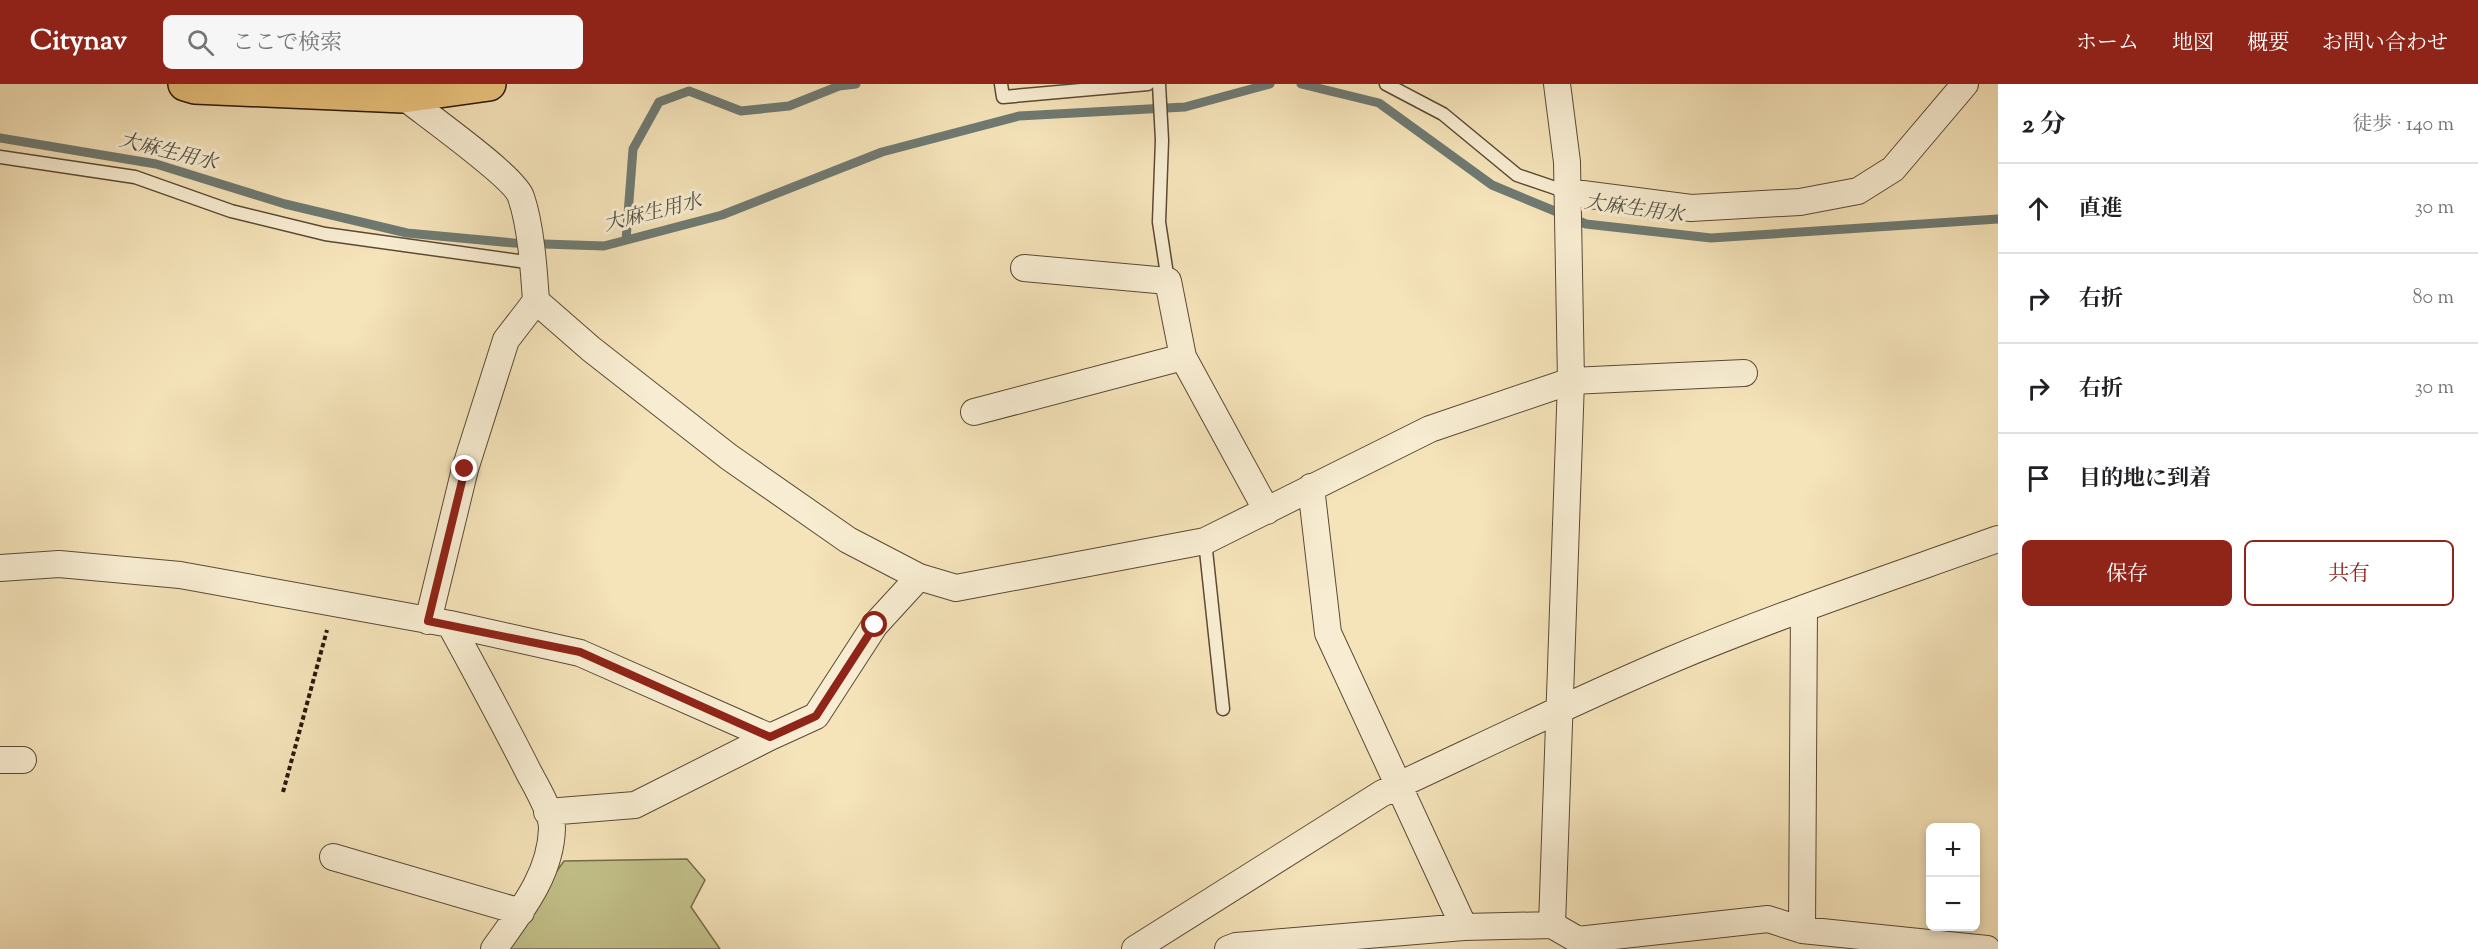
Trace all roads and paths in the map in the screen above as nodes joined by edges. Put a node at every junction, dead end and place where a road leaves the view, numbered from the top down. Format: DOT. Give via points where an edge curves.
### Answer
graph roads {
  1 [pos="185,84"];
  2 [pos="489,84"];
  3 [pos="1001,84"];
  4 [pos="1386,84"];
  5 [pos="1557,84"];
  6 [pos="1965,84"];
  7 [pos="1155,85"];
  8 [pos="405,90"];
  9 [pos="0,157"];
  10 [pos="1567,193"];
  11 [pos="533,261"];
  12 [pos="1024,268"];
  13 [pos="1168,282"];
  14 [pos="536,301"];
  15 [pos="1183,357"];
  16 [pos="1744,374"];
  17 [pos="1571,381"];
  18 [pos="974,412"];
  19 [pos="1311,488"];
  20 [pos="1267,511"];
  21 [pos="1998,539"];
  22 [pos="1205,541"];
  23 [pos="0,568"];
  24 [pos="919,577"];
  25 [pos="334,603"];
  26 [pos="1804,608"];
  27 [pos="439,623"];
  28 [pos="1224,709"];
  29 [pos="1559,709"];
  30 [pos="770,737"];
  31 [pos="1399,785"];
  32 [pos="283,792"];
  33 [pos="547,813"];
  34 [pos="333,857"];
  35 [pos="521,912"];
  36 [pos="1552,926"];
  37 [pos="1464,927"];
  38 [pos="1802,930"];
  39 [pos="494,949"];
  40 [pos="1135,949"];
  41 [pos="1228,949"];
  42 [pos="1987,949"];
  1 -- 8 [label="highway"];
  2 -- 8 [label="highway"];
  3 -- 7 [label="lane" via="1003,97"];
  4 -- 10 [label="lane" via="1443,114 1516,175"];
  5 -- 10 [label="street"];
  6 -- 10 [label="street" via="1893,169 1858,191 1800,202 1691,208"];
  7 -- 13 [label="lane" via="1162,129 1159,222"];
  8 -- 11 [label="street" via="521,195"];
  9 -- 11 [label="lane" via="135,177 231,211 325,234"];
  10 -- 17 [label="street"];
  11 -- 14 [label="street"];
  12 -- 13 [label="street"];
  13 -- 15 [label="street"];
  14 -- 24 [label="street" via="591,350 729,457 848,540"];
  14 -- 27 [label="street" via="506,340 465,469"];
  15 -- 18 [label="street"];
  15 -- 20 [label="street"];
  16 -- 17 [label="street"];
  17 -- 19 [label="street" via="1430,429"];
  17 -- 29 [label="street"];
  19 -- 20 [label="street"];
  19 -- 31 [label="street" via="1328,633"];
  20 -- 22 [label="street"];
  21 -- 26 [label="street"];
  22 -- 24 [label="street" via="956,588"];
  22 -- 28 [label="lane"];
  23 -- 25 [label="street" via="59,564 180,575"];
  24 -- 30 [label="street" via="875,625 816,716"];
  25 -- 27 [label="street"];
  25 -- 32 [label="path"];
  26 -- 29 [label="street"];
  26 -- 38 [label="street"];
  27 -- 30 [label="street" via="580,652"];
  27 -- 33 [label="street" via="508,731"];
  29 -- 31 [label="street"];
  29 -- 36 [label="street"];
  30 -- 33 [label="street" via="635,805"];
  31 -- 37 [label="street"];
  31 -- 40 [label="street"];
  33 -- 35 [label="street" via="552,825 547,860"];
  34 -- 35 [label="street"];
  35 -- 39 [label="street"];
  36 -- 37 [label="street"];
  36 -- 38 [label="street" via="1578,940 1768,919"];
  37 -- 41 [label="street"];
  38 -- 42 [label="street"];
}
